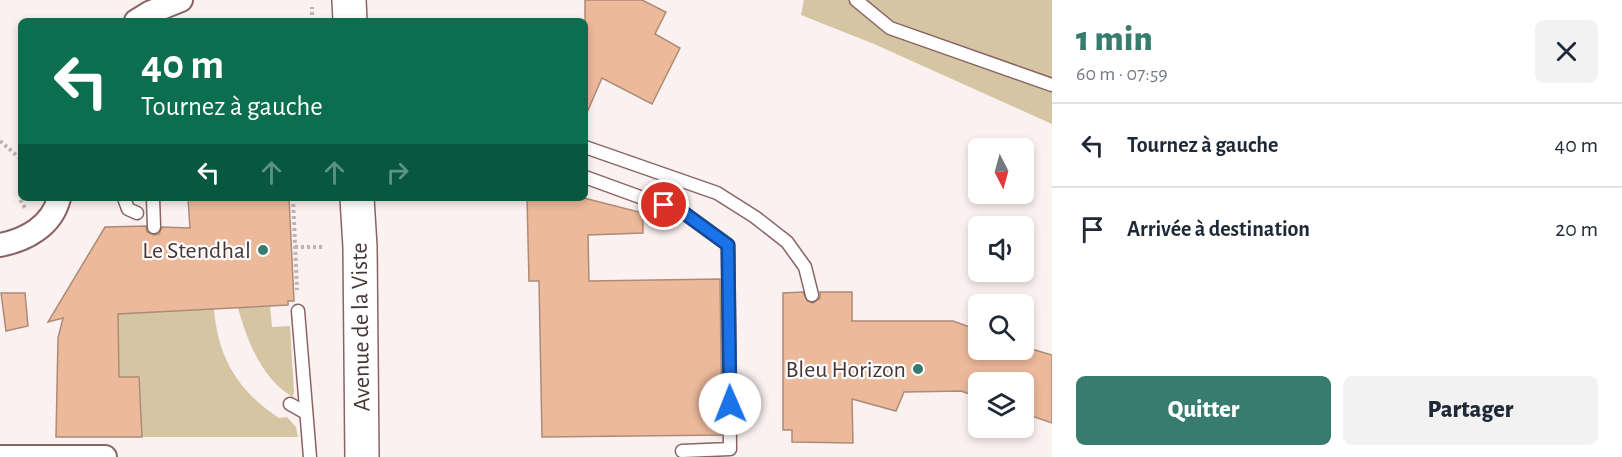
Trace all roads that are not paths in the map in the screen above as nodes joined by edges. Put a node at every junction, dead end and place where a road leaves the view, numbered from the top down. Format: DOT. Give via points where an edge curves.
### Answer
graph roads {
  1 [pos="349,0"];
  2 [pos="856,0"];
  3 [pos="350,18"];
  4 [pos="1052,85"];
  5 [pos="588,148"];
  6 [pos="588,178"];
  7 [pos="58,201"];
  8 [pos="125,201"];
  9 [pos="153,201"];
  10 [pos="357,201"];
  11 [pos="137,213"];
  12 [pos="154,226"];
  13 [pos="0,245"];
  14 [pos="812,295"];
  15 [pos="298,311"];
  16 [pos="290,404"];
  17 [pos="306,412"];
  18 [pos="682,451"];
  19 [pos="0,457"];
  20 [pos="105,457"];
  21 [pos="310,457"];
  22 [pos="362,457"];
  1 -- 3 [label="street"];
  2 -- 4 [label="lane" via="890,28"];
  5 -- 14 [label="lane" via="717,193 754,217 787,242 805,267"];
  6 -- 18 [label="lane" via="684,213 728,245 730,449"];
  7 -- 13 [label="street" via="40,229 19,241"];
  8 -- 11 [label="lane" via="128,209"];
  9 -- 12 [label="lane"];
  10 -- 22 [label="street, Avenue de la Viste"];
  15 -- 17 [label="lane"];
  16 -- 17 [label="lane"];
  17 -- 21 [label="lane"];
  19 -- 20 [label="street"];
}
